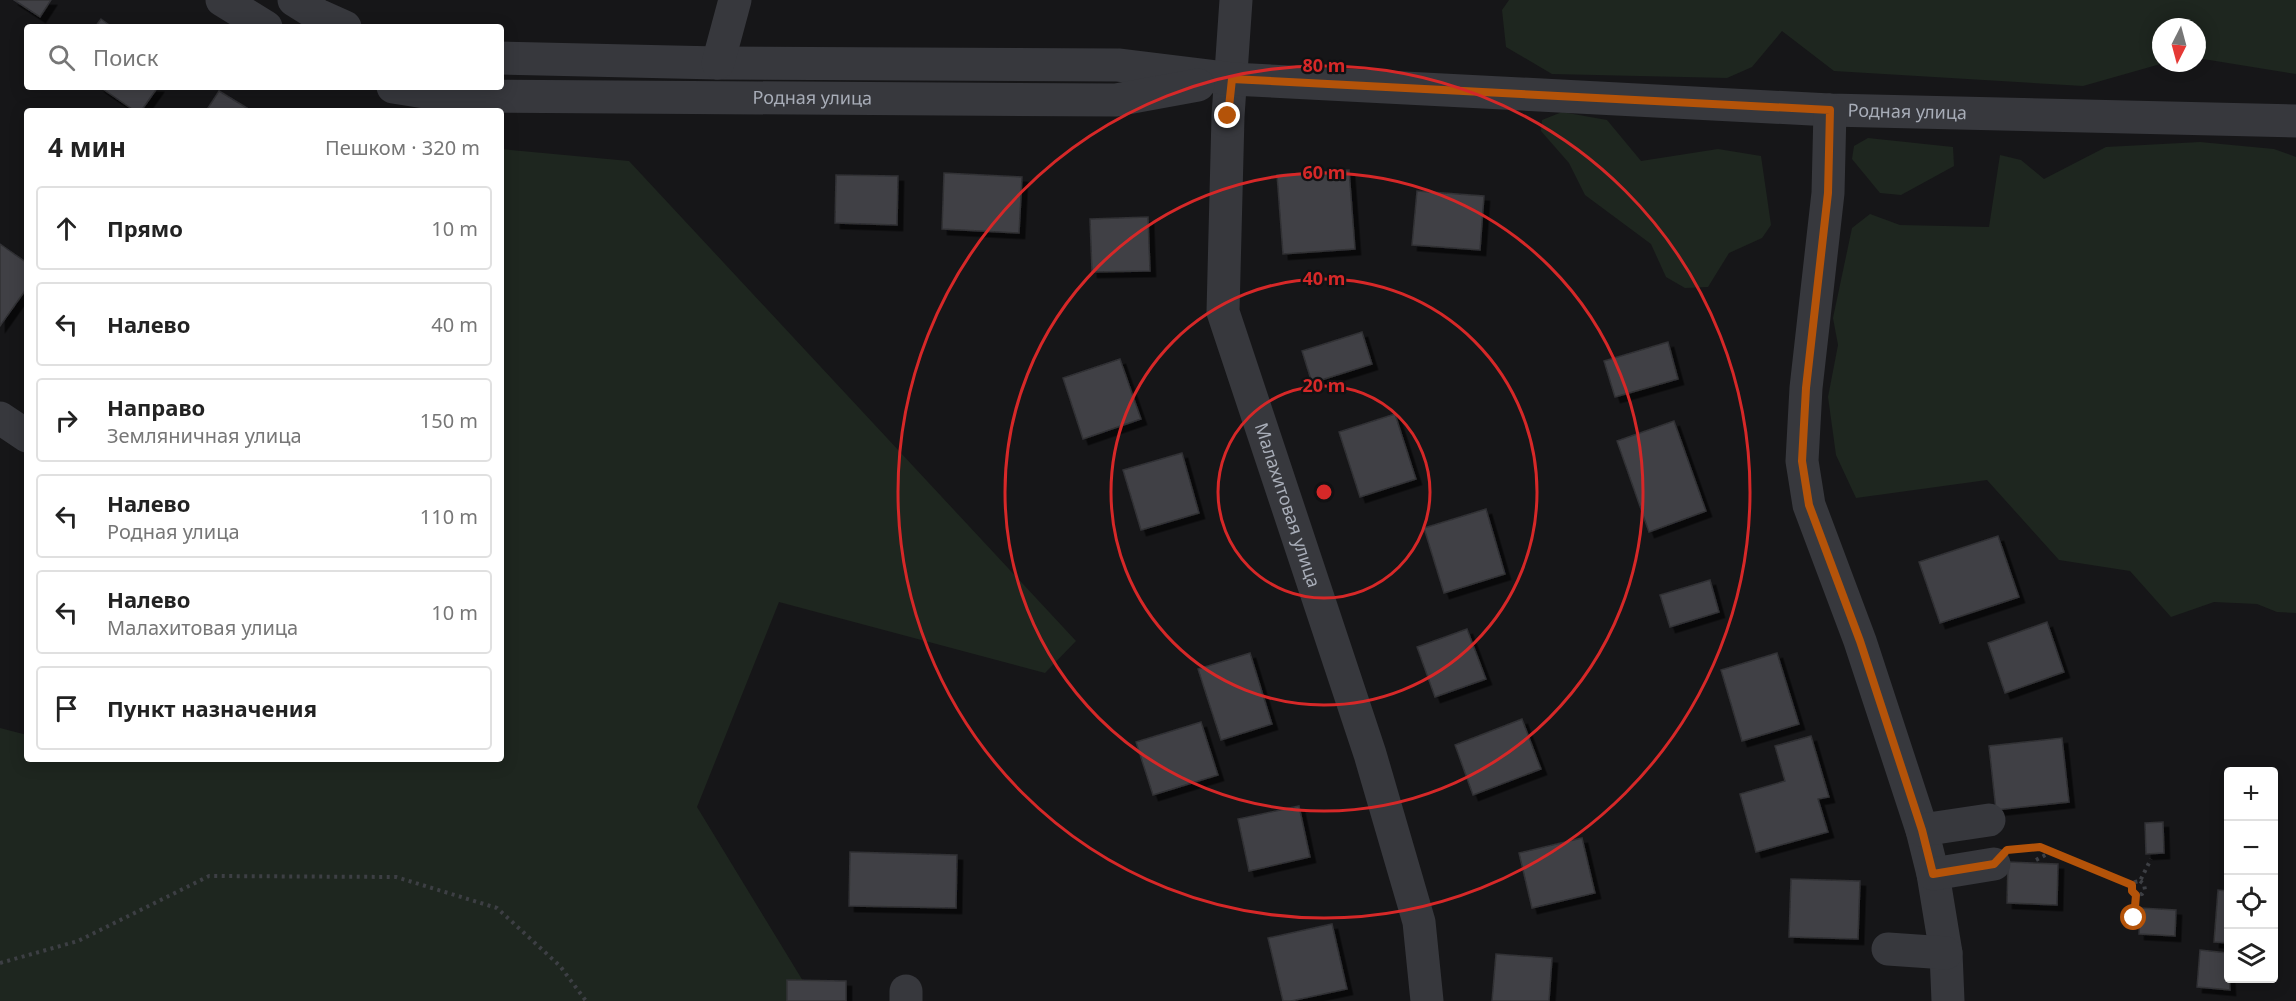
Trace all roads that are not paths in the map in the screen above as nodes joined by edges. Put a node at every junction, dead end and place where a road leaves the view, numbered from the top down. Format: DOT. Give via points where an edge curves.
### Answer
graph roads {
  1 [pos="222,0"];
  2 [pos="294,0"];
  3 [pos="735,0"];
  4 [pos="1236,0"];
  5 [pos="261,24"];
  6 [pos="338,24"];
  7 [pos="504,58"];
  8 [pos="718,63"];
  9 [pos="1232,79"];
  10 [pos="412,90"];
  11 [pos="1830,110"];
  12 [pos="2296,121"];
  13 [pos="0,418"];
  14 [pos="24,434"];
  15 [pos="1989,820"];
  16 [pos="1922,830"];
  17 [pos="1994,864"];
  18 [pos="1933,874"];
  19 [pos="1888,949"];
  20 [pos="1946,953"];
  21 [pos="1427,1001"];
  22 [pos="1948,1001"];
  1 -- 5 [label="street"];
  2 -- 6 [label="street"];
  3 -- 8 [label="street"];
  4 -- 9 [label="street, Малахитовая улица"];
  7 -- 8 [label="street, Родная улица"];
  8 -- 9 [label="street, Родная улица" via="1118,65"];
  9 -- 10 [label="street, Родная улица" via="1116,100 450,96"];
  9 -- 11 [label="street, Родная улица"];
  9 -- 21 [label="street, Малахитовая улица" via="1223,312 1370,754 1419,922"];
  11 -- 12 [label="street, Родная улица"];
  11 -- 16 [label="street" via="1828,193 1806,388 1802,461 1809,505 1860,641"];
  13 -- 14 [label="street"];
  15 -- 16 [label="street"];
  16 -- 18 [label="street"];
  17 -- 18 [label="street"];
  18 -- 20 [label="street"];
  19 -- 20 [label="street"];
  20 -- 22 [label="street"];
}
